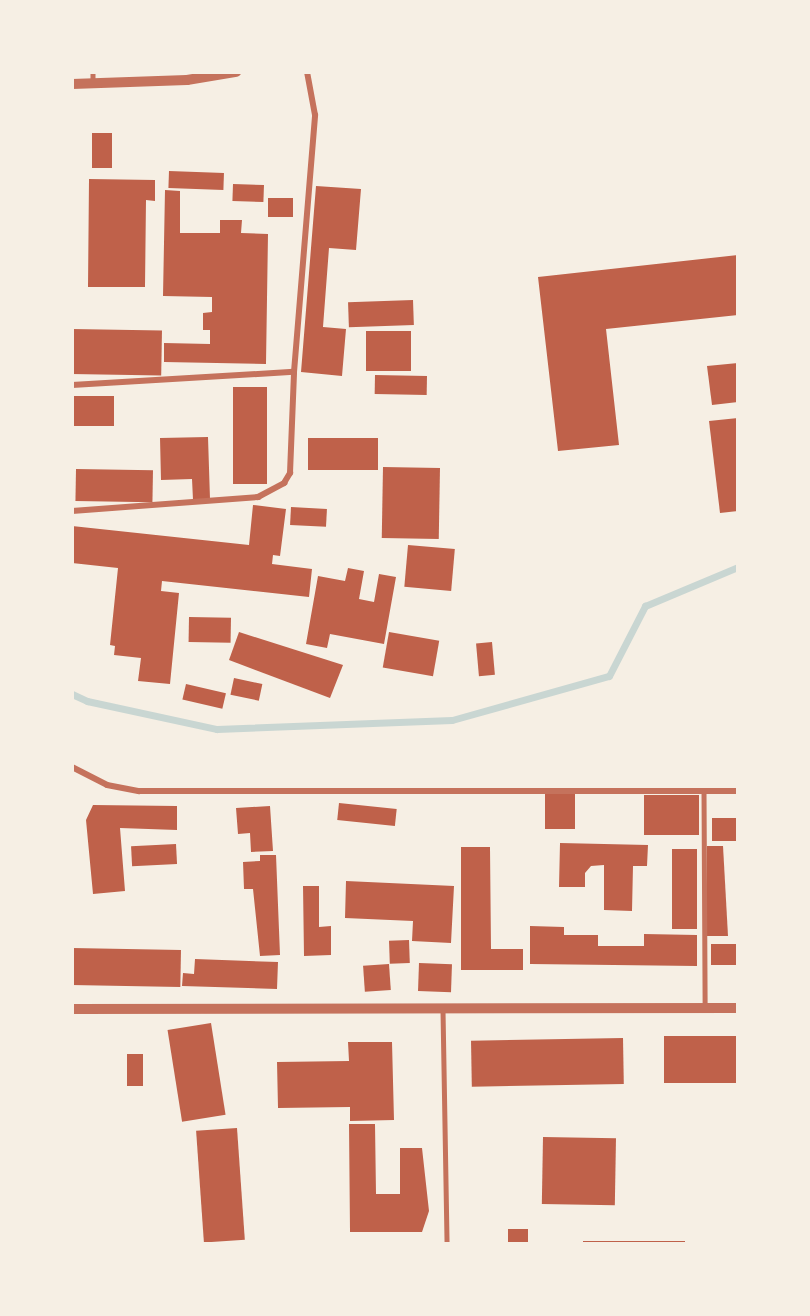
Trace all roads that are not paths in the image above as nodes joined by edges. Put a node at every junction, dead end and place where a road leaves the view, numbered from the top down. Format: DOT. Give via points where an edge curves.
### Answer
graph roads {
  1 [pos="93,72"];
  2 [pos="236,72"];
  3 [pos="307,72"];
  4 [pos="72,84"];
  5 [pos="93,84"];
  6 [pos="294,372"];
  7 [pos="72,385"];
  8 [pos="72,511"];
  9 [pos="72,767"];
  10 [pos="704,790"];
  11 [pos="738,791"];
  12 [pos="442,1007"];
  13 [pos="705,1008"];
  14 [pos="738,1008"];
  15 [pos="72,1009"];
  16 [pos="447,1244"];
  1 -- 5 [label="lane"];
  2 -- 5 [label="street" via="187,80"];
  3 -- 6 [label="street" via="315,115"];
  4 -- 5 [label="street"];
  6 -- 7 [label="street"];
  6 -- 8 [label="street" via="290,473 284,483 258,497"];
  9 -- 10 [label="street" via="107,785 139,791"];
  10 -- 11 [label="street"];
  10 -- 13 [label="lane"];
  12 -- 13 [label="street"];
  12 -- 15 [label="street"];
  12 -- 16 [label="lane"];
  13 -- 14 [label="street"];
}
